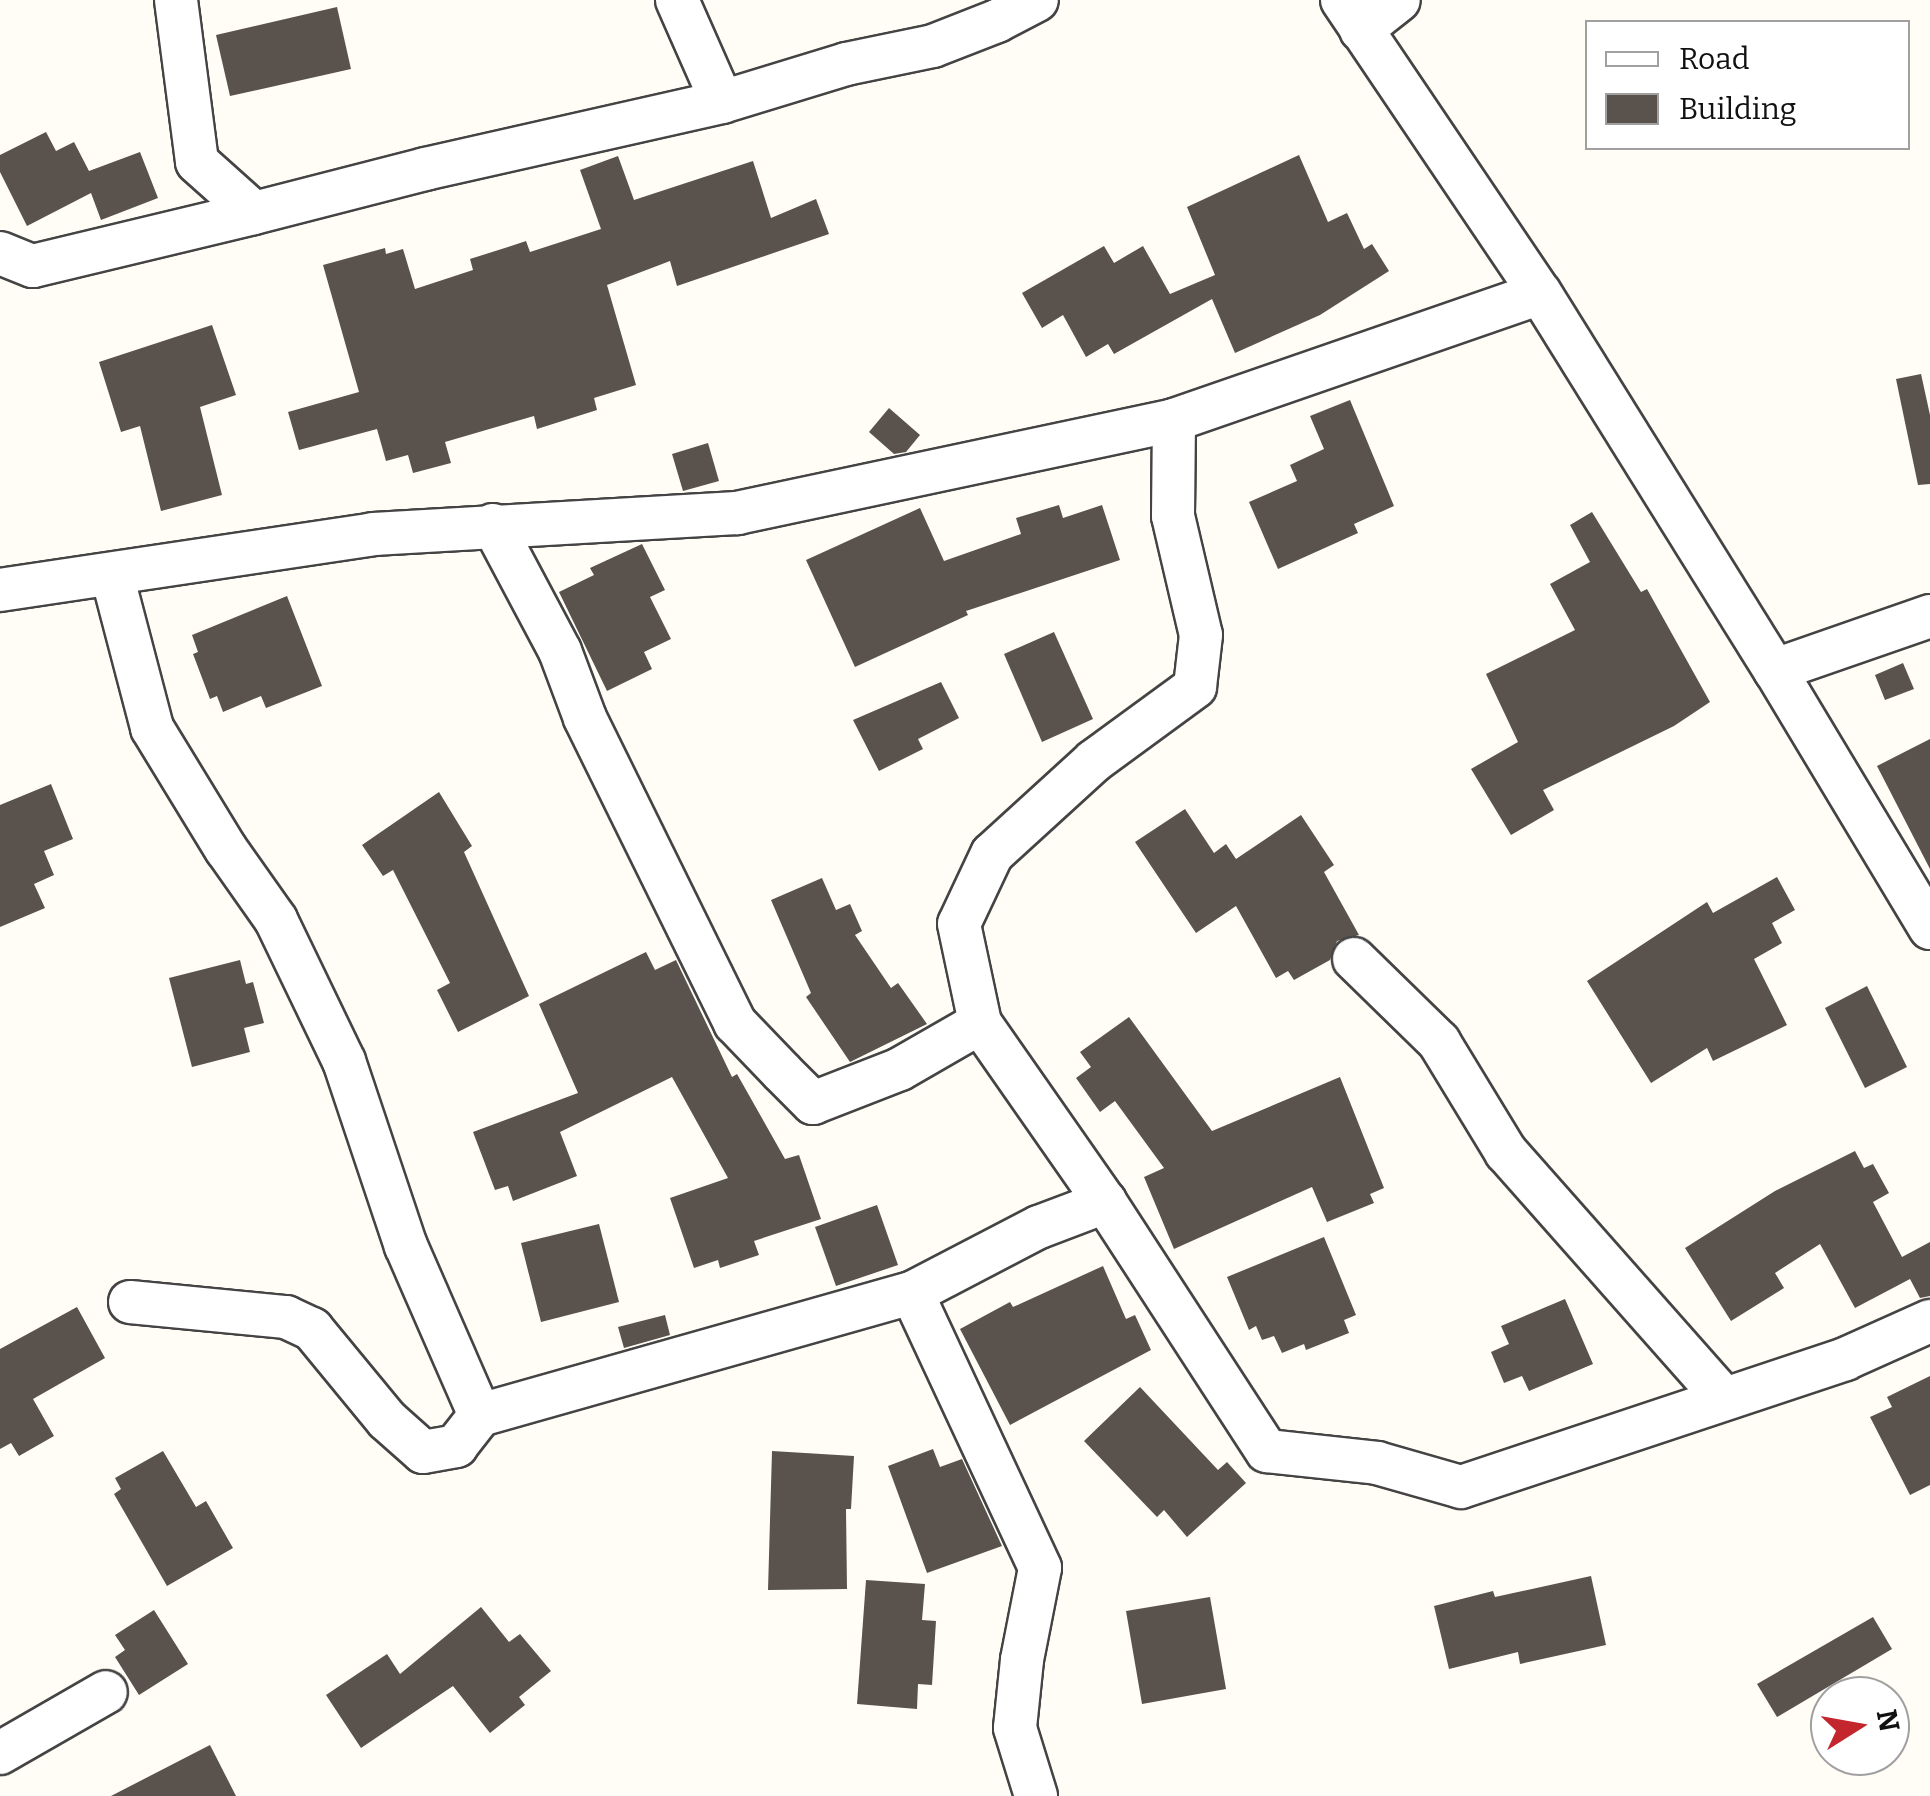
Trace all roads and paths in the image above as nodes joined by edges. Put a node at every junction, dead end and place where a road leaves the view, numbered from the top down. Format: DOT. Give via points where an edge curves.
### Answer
graph roads {
  1 [pos="176,0"];
  2 [pos="678,0"];
  3 [pos="1037,0"];
  4 [pos="1399,0"];
  5 [pos="1352,15"];
  6 [pos="722,102"];
  7 [pos="254,214"];
  8 [pos="0,253"];
  9 [pos="1540,293"];
  10 [pos="1174,420"];
  11 [pos="493,525"];
  12 [pos="112,575"];
  13 [pos="0,590"];
  14 [pos="1930,616"];
  15 [pos="1775,670"];
  16 [pos="1930,928"];
  17 [pos="1354,960"];
  18 [pos="980,1023"];
  19 [pos="1105,1202"];
  20 [pos="912,1293"];
  21 [pos="130,1302"];
  22 [pos="1930,1321"];
  23 [pos="1724,1398"];
  24 [pos="480,1415"];
  25 [pos="106,1692"];
  26 [pos="0,1753"];
  27 [pos="1036,1796"];
  1 -- 7 [label="street" via="198,162"];
  2 -- 6 [label="street"];
  3 -- 6 [label="street" via="933,46"];
  4 -- 5 [label="street"];
  5 -- 9 [label="street"];
  6 -- 7 [label="street"];
  7 -- 8 [label="street" via="33,266"];
  9 -- 10 [label="street"];
  9 -- 15 [label="street"];
  10 -- 11 [label="street" via="737,513"];
  10 -- 18 [label="street" via="1173,516 1202,635 1195,687 1094,761 992,854 959,924"];
  11 -- 12 [label="street" via="372,534"];
  11 -- 18 [label="street" via="560,651 585,718 735,1023 792,1083 813,1103 900,1069"];
  12 -- 13 [label="street"];
  12 -- 24 [label="street" via="152,728 276,920 344,1061 406,1246"];
  14 -- 15 [label="street"];
  15 -- 16 [label="street"];
  17 -- 23 [label="street" via="1438,1042 1506,1152"];
  18 -- 19 [label="street"];
  19 -- 20 [label="street" via="1039,1226"];
  19 -- 23 [label="street" via="1267,1452 1378,1463 1461,1488"];
  20 -- 24 [label="street"];
  20 -- 27 [label="street" via="1040,1568 1016,1728"];
  21 -- 24 [label="street" via="286,1317 312,1329 422,1452 456,1446"];
  22 -- 23 [label="street" via="1845,1359"];
  25 -- 26 [label="street"];
}
